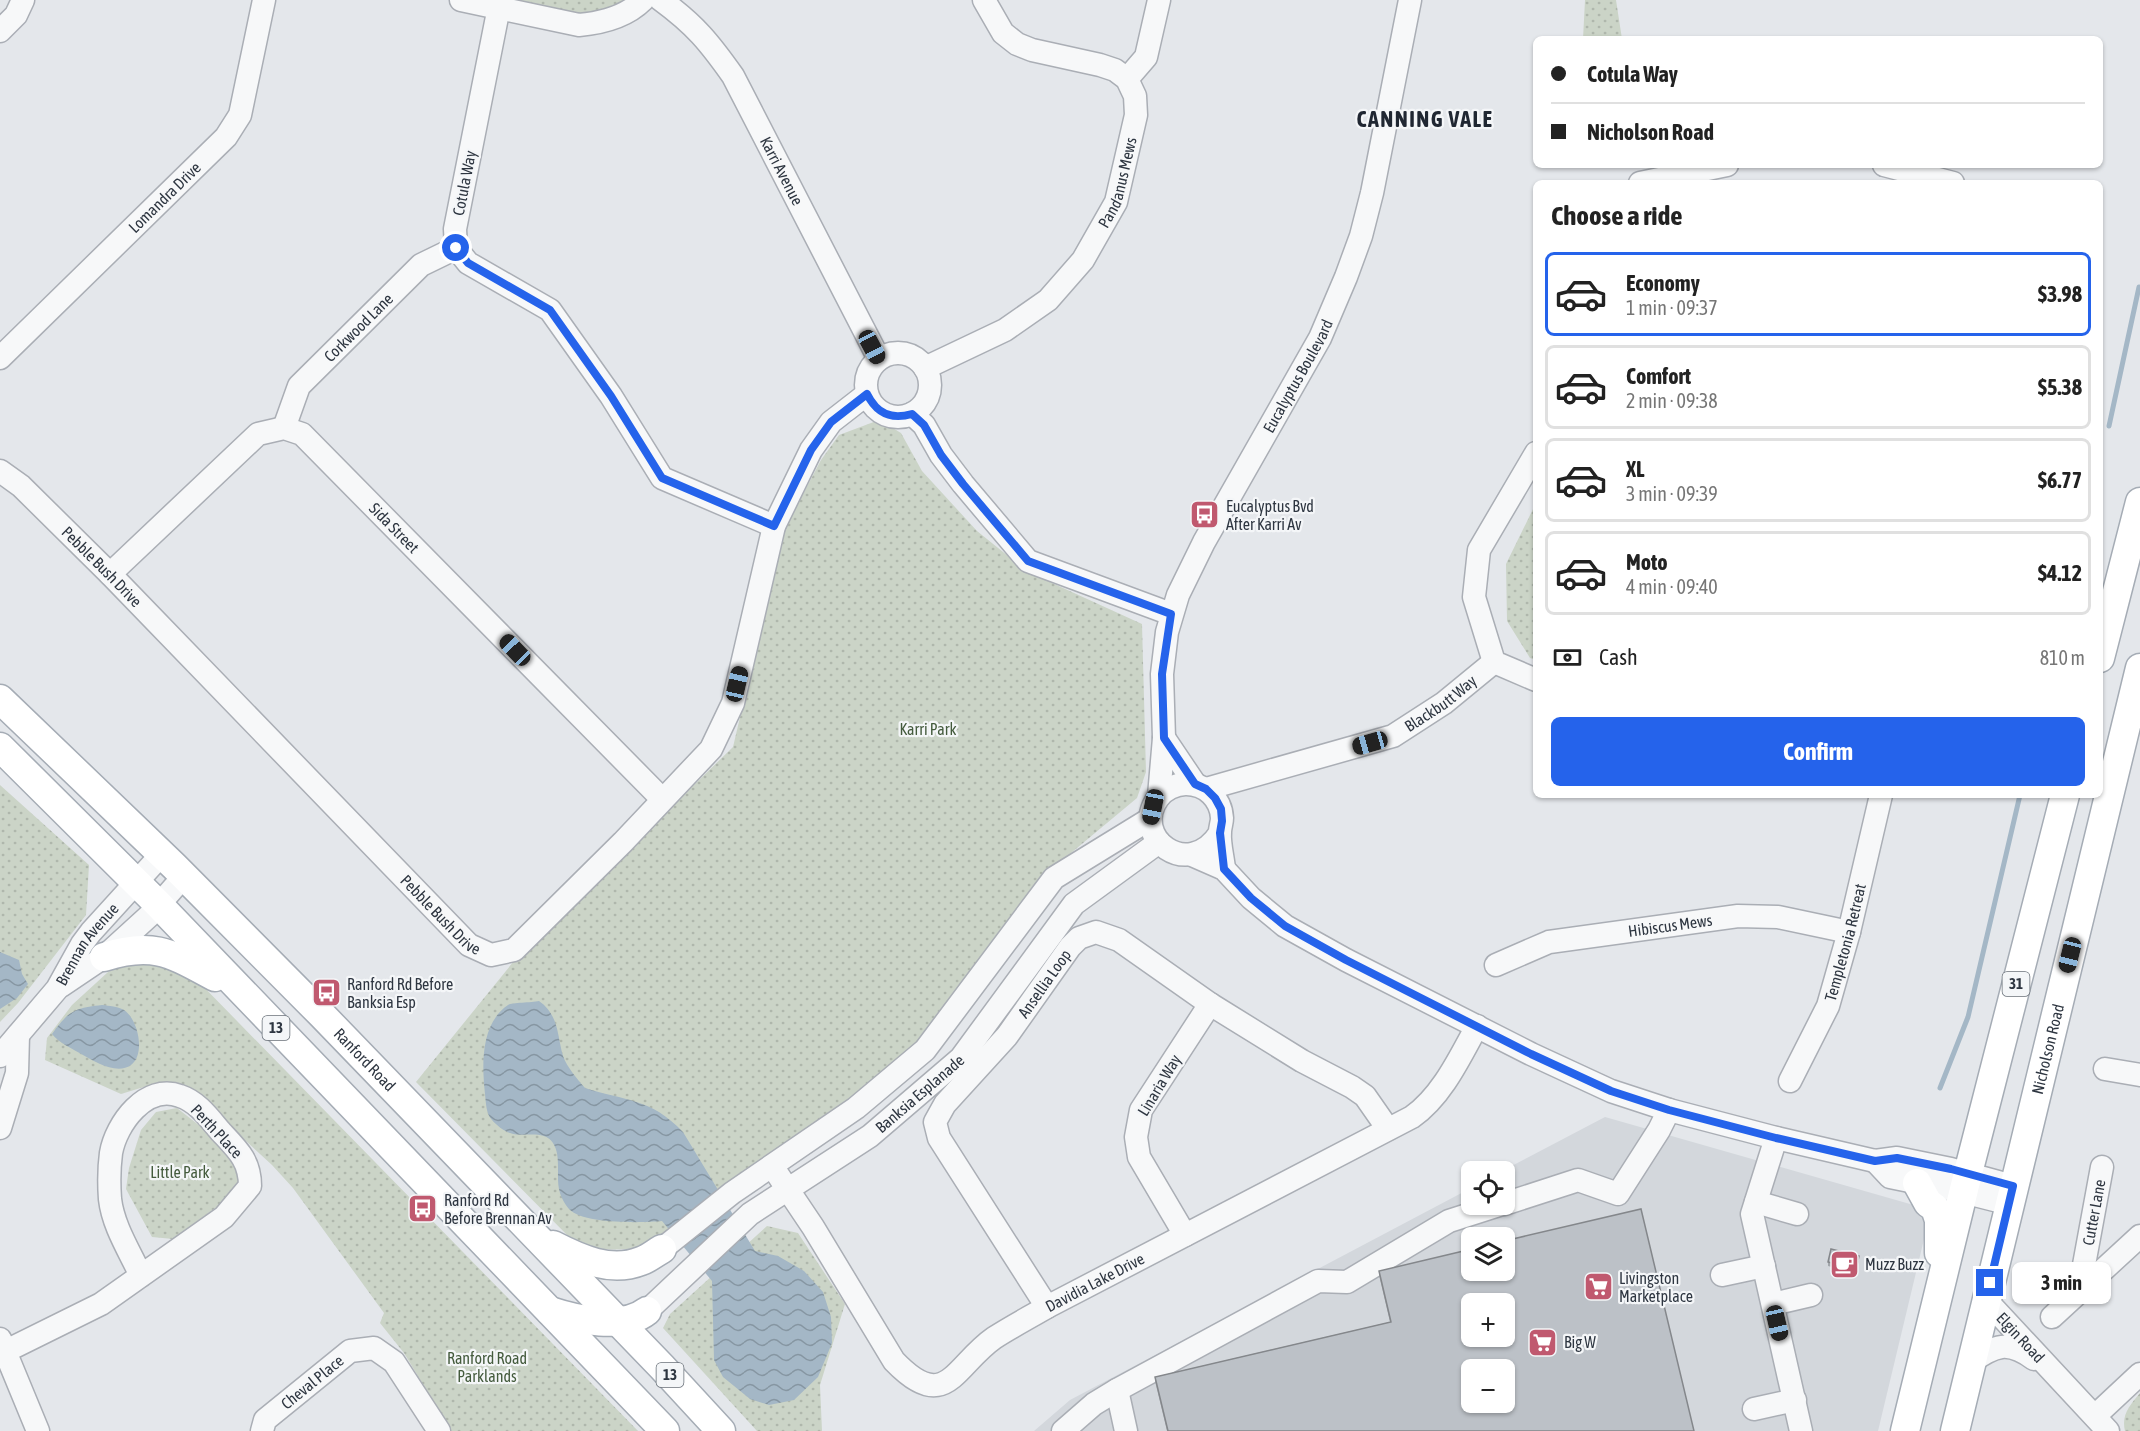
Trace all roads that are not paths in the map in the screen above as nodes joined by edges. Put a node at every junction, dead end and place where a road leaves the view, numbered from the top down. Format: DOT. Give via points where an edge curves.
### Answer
graph roads {
  1 [pos="23,0"];
  2 [pos="264,0"];
  3 [pos="461,0"];
  4 [pos="643,0"];
  5 [pos="661,0"];
  6 [pos="984,0"];
  7 [pos="1159,0"];
  8 [pos="1410,0"];
  9 [pos="499,7"];
  10 [pos="0,31"];
  11 [pos="1127,79"];
  12 [pos="1712,168"];
  13 [pos="1896,168"];
  14 [pos="1654,180"];
  15 [pos="1942,180"];
  16 [pos="456,248"];
  17 [pos="0,358"];
  18 [pos="879,359"];
  19 [pos="925,368"];
  20 [pos="867,394"];
  21 [pos="912,414"];
  22 [pos="284,428"];
  23 [pos="1533,458"];
  24 [pos="0,471"];
  25 [pos="2140,502"];
  26 [pos="774,526"];
  27 [pos="110,574"];
  28 [pos="1171,614"];
  29 [pos="2103,646"];
  30 [pos="1494,662"];
  31 [pos="2140,668"];
  32 [pos="1533,679"];
  33 [pos="0,699"];
  34 [pos="1164,738"];
  35 [pos="0,747"];
  36 [pos="1279,770"];
  37 [pos="1200,787"];
  38 [pos="1159,796"];
  39 [pos="1880,798"];
  40 [pos="2064,798"];
  41 [pos="662,799"];
  42 [pos="1221,809"];
  43 [pos="1150,819"];
  44 [pos="1220,833"];
  45 [pos="1159,842"];
  46 [pos="162,854"];
  47 [pos="1192,855"];
  48 [pos="1224,869"];
  49 [pos="184,876"];
  50 [pos="136,882"];
  51 [pos="158,904"];
  52 [pos="1849,932"];
  53 [pos="104,957"];
  54 [pos="1496,965"];
  55 [pos="57,989"];
  56 [pos="240,990"];
  57 [pos="1210,1004"];
  58 [pos="1476,1026"];
  59 [pos="18,1035"];
  60 [pos="0,1056"];
  61 [pos="2105,1069"];
  62 [pos="2140,1074"];
  63 [pos="1790,1081"];
  64 [pos="1669,1110"];
  65 [pos="0,1128"];
  66 [pos="1388,1129"];
  67 [pos="1776,1138"];
  68 [pos="1875,1161"];
  69 [pos="772,1166"];
  70 [pos="2102,1167"];
  71 [pos="1917,1183"];
  72 [pos="1966,1183"];
  73 [pos="787,1188"];
  74 [pos="2012,1195"];
  75 [pos="1515,1200"];
  76 [pos="1756,1202"];
  77 [pos="1797,1214"];
  78 [pos="1468,1215"];
  79 [pos="1185,1235"];
  80 [pos="2140,1236"];
  81 [pos="538,1238"];
  82 [pos="662,1249"];
  83 [pos="1764,1266"];
  84 [pos="1722,1275"];
  85 [pos="141,1276"];
  86 [pos="1940,1284"];
  87 [pos="2079,1292"];
  88 [pos="1810,1295"];
  89 [pos="1986,1300"];
  90 [pos="1773,1305"];
  91 [pos="1047,1307"];
  92 [pos="550,1311"];
  93 [pos="636,1315"];
  94 [pos="2052,1317"];
  95 [pos="2,1346"];
  96 [pos="1971,1362"];
  97 [pos="2054,1374"];
  98 [pos="2140,1374"];
  99 [pos="1116,1390"];
  100 [pos="1795,1400"];
  101 [pos="1754,1409"];
  102 [pos="2101,1424"];
  103 [pos="38,1431"];
  104 [pos="262,1431"];
  105 [pos="439,1431"];
  106 [pos="665,1431"];
  107 [pos="721,1431"];
  108 [pos="1063,1431"];
  109 [pos="1126,1431"];
  110 [pos="1802,1431"];
  111 [pos="1905,1431"];
  112 [pos="1955,1431"];
  1 -- 10 [label="street" via="16,15"];
  2 -- 17 [label="street, Lomandra Drive" via="240,115 226,137"];
  3 -- 9 [label="street"];
  4 -- 9 [label="street" via="613,18 579,25"];
  5 -- 18 [label="street, Karri Avenue" via="711,44 733,76"];
  6 -- 11 [label="street" via="1003,33 1017,44 1100,65"];
  7 -- 11 [label="street" via="1146,57"];
  8 -- 28 [label="street, Eucalyptus Boulevard" via="1372,193 1346,276 1320,338 1203,542"];
  9 -- 16 [label="street, Cotula Way" via="455,229"];
  11 -- 19 [label="street, Pandanus Mews" via="1135,96 1136,115 1116,202 1083,260 1048,300 1005,330"];
  12 -- 14 [label="street"];
  13 -- 15 [label="street"];
  16 -- 22 [label="street, Corkwood Lane" via="421,265 299,386"];
  16 -- 26 [label="street" via="468,263 550,310 611,396 662,478"];
  18 -- 19 [label="street" via="888,354 909,355"];
  18 -- 20 [label="street" via="867,375"];
  19 -- 21 [label="street" via="930,388 927,399"];
  20 -- 21 [label="street" via="880,412 902,417"];
  20 -- 26 [label="street, Pebble Bush Drive" via="831,422 811,450"];
  21 -- 28 [label="street" via="924,425 963,484 1028,561"];
  22 -- 27 [label="street" via="258,434"];
  22 -- 41 [label="street, Sida Street" via="302,434"];
  23 -- 30 [label="street" via="1479,550 1474,597"];
  24 -- 27 [label="street, Pebble Bush Drive" via="21,486"];
  25 -- 29 [label="main road"];
  26 -- 41 [label="street, Pebble Bush Drive" via="733,703 711,749"];
  27 -- 41 [label="street, Pebble Bush Drive" via="469,945 491,955 514,950"];
  28 -- 34 [label="street, Eucalyptus Boulevard" via="1162,674"];
  30 -- 32 [label="street"];
  30 -- 36 [label="street, Blackbutt Way" via="1444,703 1393,736"];
  31 -- 74 [label="main road, Nicholson Road"];
  33 -- 46 [label="main road, Ranford Road / 13"];
  34 -- 37 [label="street"];
  34 -- 38 [label="street, Eucalyptus Boulevard"];
  35 -- 50 [label="main road, 13"];
  36 -- 37 [label="street, Blackbutt Way"];
  36 -- 42 [label="street, Blackbutt Way"];
  37 -- 38 [label="street" via="1182,784"];
  37 -- 42 [label="street" via="1215,798"];
  38 -- 43 [label="street, Eucalyptus Boulevard"];
  39 -- 52 [label="street, Templetonia Retreat"];
  40 -- 72 [label="main road, 31"];
  42 -- 44 [label="street"];
  43 -- 45 [label="street"];
  43 -- 69 [label="street, Banksia Esplanade" via="1054,878 925,1050 856,1108"];
  44 -- 47 [label="street" via="1213,844"];
  44 -- 48 [label="street"];
  45 -- 47 [label="street" via="1180,855"];
  45 -- 73 [label="street, Banksia Esplanade" via="1074,904 960,1058 870,1136"];
  46 -- 49 [label="main road, Ranford Road / 13"];
  46 -- 50 [label="street, Brennan Avenue"];
  47 -- 48 [label="street"];
  48 -- 58 [label="street" via="1285,926"];
  49 -- 51 [label="street, Brennan Avenue"];
  49 -- 81 [label="main road, Ranford Road / 13"];
  50 -- 51 [label="main road, 13"];
  50 -- 55 [label="street, Brennan Avenue" via="82,944"];
  51 -- 53 [label="street, Brennan Avenue"];
  51 -- 56 [label="main road, 13"];
  52 -- 54 [label="street, Hibiscus Mews" via="1778,917 1738,916 1550,942"];
  52 -- 63 [label="street, Templetonia Retreat" via="1828,1006"];
  53 -- 55 [label="street, Brennan Avenue"];
  53 -- 56 [label="main road" via="165,952"];
  55 -- 59 [label="street"];
  56 -- 92 [label="main road, 13"];
  57 -- 66 [label="street, Ansellia Loop" via="1365,1096"];
  57 -- 79 [label="street, Linaria Way" via="1141,1110 1137,1124 1139,1157"];
  57 -- 91 [label="street, Ansellia Loop" via="1119,940 1087,933 1070,947 1007,1036 938,1114 935,1122 939,1138"];
  58 -- 64 [label="street" via="1611,1091"];
  58 -- 66 [label="street, Davidia Lake Drive" via="1426,1107"];
  59 -- 60 [label="street"];
  59 -- 65 [label="street" via="17,1073"];
  61 -- 62 [label="street"];
  64 -- 67 [label="street"];
  64 -- 75 [label="street" via="1648,1163 1618,1194 1578,1180"];
  66 -- 79 [label="street, Davidia Lake Drive"];
  67 -- 68 [label="street"];
  67 -- 76 [label="street"];
  68 -- 71 [label="street" via="1890,1177"];
  68 -- 72 [label="street" via="1897,1158"];
  69 -- 73 [label="street, Davidia Lake Drive"];
  69 -- 82 [label="street, Banksia Esplanade"];
  70 -- 87 [label="street, Cutter Lane"];
  71 -- 72 [label="street"];
  71 -- 86 [label="main road" via="1939,1220 1936,1269"];
  72 -- 74 [label="street"];
  72 -- 86 [label="main road, 31"];
  73 -- 91 [label="street, Davidia Lake Drive" via="894,1361 921,1384 946,1382 956,1376 994,1338"];
  73 -- 93 [label="street, Banksia Esplanade" via="750,1214"];
  74 -- 89 [label="main road, Nicholson Road"];
  76 -- 77 [label="street"];
  76 -- 83 [label="street" via="1752,1214"];
  78 -- 99 [label="street" via="1449,1221 1347,1282 1318,1281"];
  79 -- 91 [label="street, Davidia Lake Drive"];
  80 -- 87 [label="street, Cutter Lane"];
  81 -- 82 [label="main road" via="582,1260 616,1266 641,1262"];
  81 -- 93 [label="main road, Ranford Road / 13"];
  83 -- 84 [label="street"];
  83 -- 90 [label="street"];
  85 -- 85 [label="street, Perth Place" via="224,1217 250,1186 250,1171 240,1153 198,1106 180,1095 164,1093 149,1097 136,1107 120,1129 112,1152 110,1201"];
  85 -- 95 [label="street, Perth Place" via="101,1304"];
  86 -- 111 [label="main road, 31"];
  87 -- 94 [label="street, Cutter Lane"];
  88 -- 90 [label="street"];
  89 -- 96 [label="main road, Nicholson Road"];
  89 -- 97 [label="street, Elgin Road"];
  90 -- 100 [label="street"];
  92 -- 93 [label="main road" via="599,1322"];
  92 -- 106 [label="main road, 13"];
  93 -- 107 [label="main road, 13" via="652,1356"];
  95 -- 103 [label="street"];
  96 -- 97 [label="street, Elgin Road" via="1987,1351 2007,1346 2020,1349"];
  96 -- 112 [label="main road, Nicholson Road"];
  97 -- 102 [label="street, Elgin Road"];
  98 -- 102 [label="street"];
  99 -- 108 [label="street"];
  99 -- 109 [label="street"];
  100 -- 101 [label="street"];
  100 -- 110 [label="street"];
  104 -- 105 [label="street, Cheval Place" via="265,1420 350,1351 374,1348 394,1362"];
}
